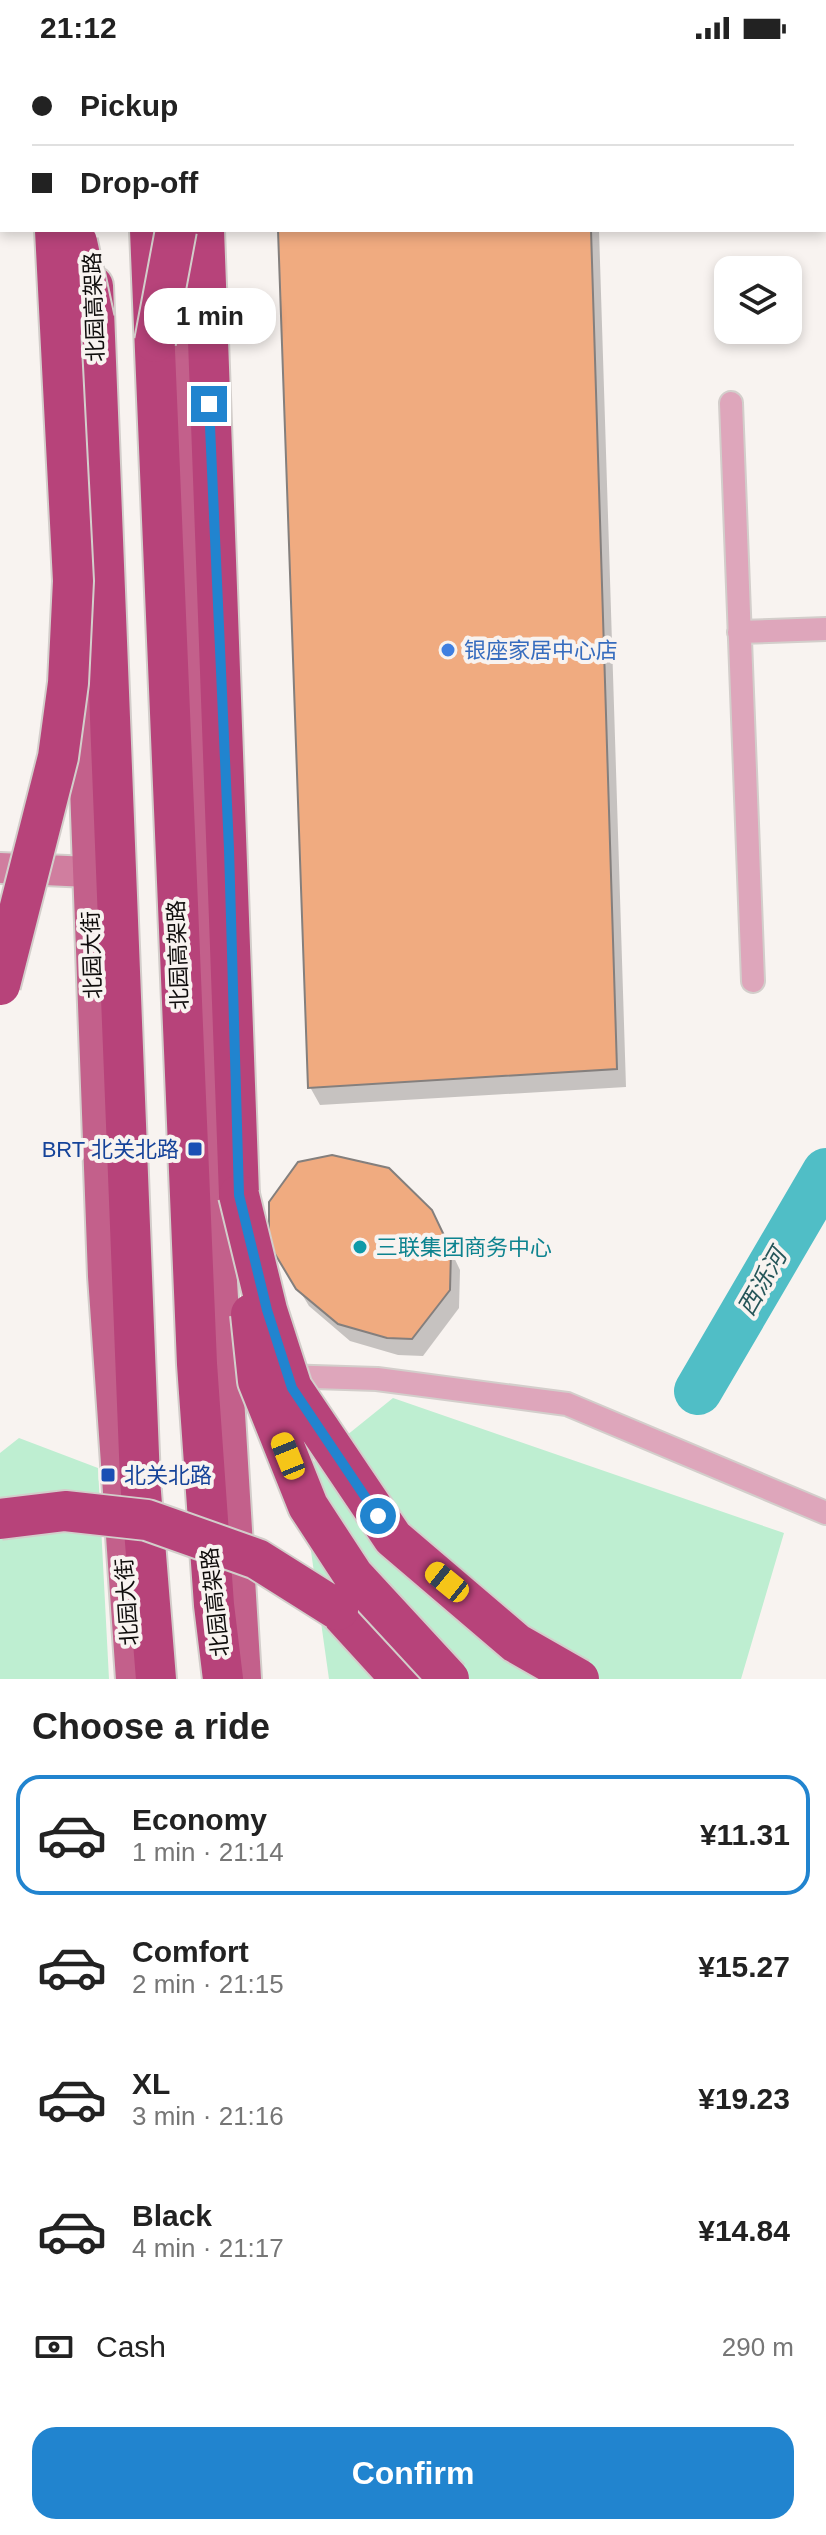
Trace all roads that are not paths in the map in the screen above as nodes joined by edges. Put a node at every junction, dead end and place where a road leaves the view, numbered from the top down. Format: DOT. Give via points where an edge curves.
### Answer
graph roads {
  1 [pos="55,232"];
  2 [pos="75,232"];
  3 [pos="75,232"];
  4 [pos="91,232"];
  5 [pos="150,232"];
  6 [pos="178,232"];
  7 [pos="178,232"];
  8 [pos="204,232"];
  9 [pos="94,320"];
  10 [pos="155,342"];
  11 [pos="731,403"];
  12 [pos="73,581"];
  13 [pos="826,629"];
  14 [pos="739,632"];
  15 [pos="0,869"];
  16 [pos="89,872"];
  17 [pos="753,981"];
  18 [pos="0,985"];
  19 [pos="239,1195"];
  20 [pos="224,1374"];
  21 [pos="826,1513"];
  22 [pos="0,1519"];
  23 [pos="133,1679"];
  24 [pos="156,1679"];
  25 [pos="223,1679"];
  26 [pos="244,1679"];
  27 [pos="401,1679"];
  28 [pos="449,1679"];
  29 [pos="579,1679"];
  1 -- 12 [label="highway, bridge"];
  2 -- 9 [label="highway, bridge"];
  3 -- 16 [label="main road, 北园大街" via="82,353 83,739"];
  4 -- 9 [label="highway, 北园高架路, bridge"];
  5 -- 10 [label="highway, 北园高架路, bridge"];
  6 -- 10 [label="highway, bridge"];
  7 -- 20 [label="main road"];
  8 -- 19 [label="highway"];
  9 -- 24 [label="highway, 北园高架路" via="140,1480"];
  10 -- 25 [label="highway, 北园高架路" via="197,1349"];
  11 -- 14 [label="street"];
  12 -- 15 [label="highway, bridge" via="39,742"];
  12 -- 18 [label="highway, bridge" via="58,757"];
  13 -- 14 [label="street"];
  14 -- 17 [label="street"];
  15 -- 16 [label="street"];
  16 -- 23 [label="main road, 北园大街" via="105,1276"];
  19 -- 28 [label="highway, bridge" via="258,1381 308,1506 353,1575"];
  19 -- 29 [label="highway, bridge" via="292,1388 393,1538 516,1643"];
  20 -- 21 [label="street" via="377,1379 567,1404"];
  20 -- 26 [label="main road"];
  22 -- 27 [label="highway, bridge" via="65,1511 147,1520 257,1559 338,1610"];
}
